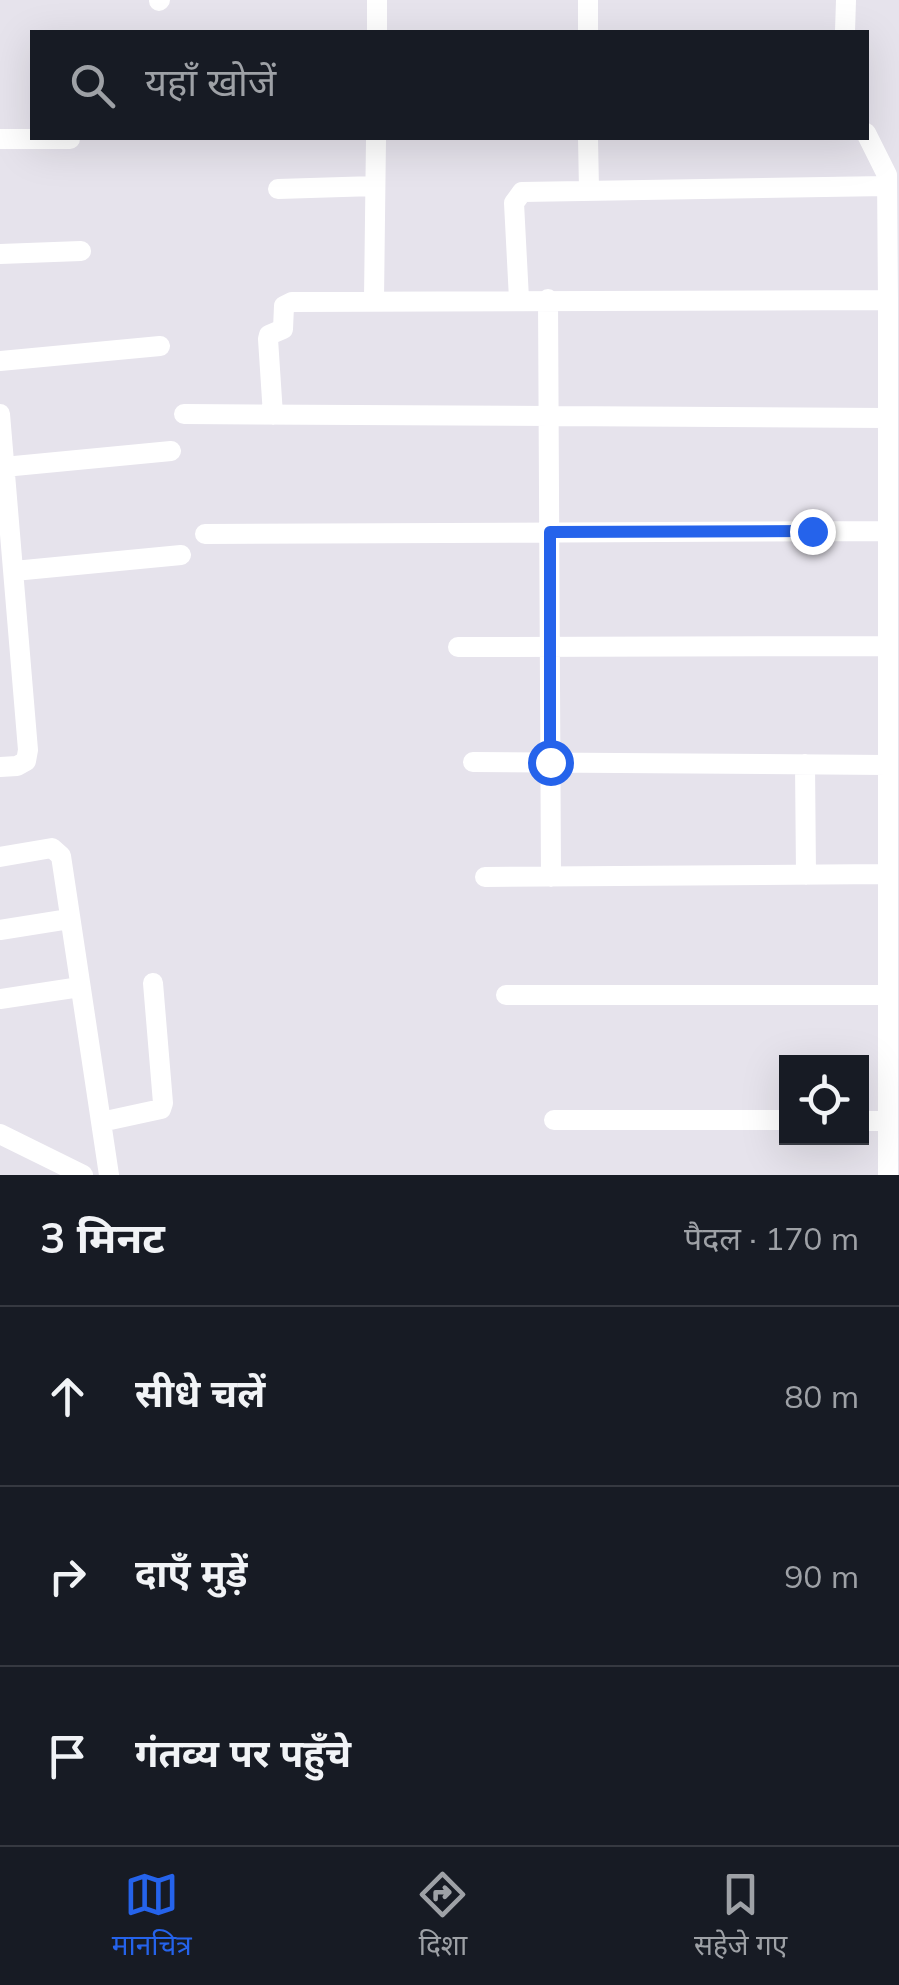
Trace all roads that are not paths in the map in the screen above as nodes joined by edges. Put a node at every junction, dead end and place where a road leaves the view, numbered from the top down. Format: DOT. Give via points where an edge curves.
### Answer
graph roads {
  1 [pos="377,0"];
  2 [pos="588,0"];
  3 [pos="846,0"];
  4 [pos="377,30"];
  5 [pos="588,30"];
  6 [pos="845,30"];
  7 [pos="869,137"];
  8 [pos="0,139"];
  9 [pos="30,139"];
  10 [pos="376,140"];
  11 [pos="588,140"];
  12 [pos="891,165"];
  13 [pos="375,186"];
  14 [pos="887,186"];
  15 [pos="278,188"];
  16 [pos="589,190"];
  17 [pos="80,251"];
  18 [pos="0,254"];
  19 [pos="893,277"];
  20 [pos="374,299"];
  21 [pos="548,299"];
  22 [pos="519,300"];
  23 [pos="888,300"];
  24 [pos="160,346"];
  25 [pos="0,362"];
  26 [pos="893,396"];
  27 [pos="0,414"];
  28 [pos="184,414"];
  29 [pos="272,415"];
  30 [pos="549,416"];
  31 [pos="888,418"];
  32 [pos="171,451"];
  33 [pos="4,468"];
  34 [pos="893,507"];
  35 [pos="5,522"];
  36 [pos="888,531"];
  37 [pos="550,532"];
  38 [pos="205,534"];
  39 [pos="181,554"];
  40 [pos="14,572"];
  41 [pos="891,633"];
  42 [pos="10,645"];
  43 [pos="550,646"];
  44 [pos="458,647"];
  45 [pos="893,739"];
  46 [pos="473,762"];
  47 [pos="550,762"];
  48 [pos="805,764"];
  49 [pos="887,766"];
  50 [pos="0,767"];
  51 [pos="893,847"];
  52 [pos="0,856"];
  53 [pos="886,874"];
  54 [pos="806,875"];
  55 [pos="485,877"];
  56 [pos="551,877"];
  57 [pos="69,919"];
  58 [pos="0,930"];
  59 [pos="154,984"];
  60 [pos="80,986"];
  61 [pos="506,995"];
  62 [pos="887,995"];
  63 [pos="0,999"];
  64 [pos="554,1120"];
  65 [pos="779,1120"];
  66 [pos="869,1120"];
  67 [pos="888,1120"];
  68 [pos="101,1122"];
  69 [pos="0,1134"];
  70 [pos="83,1175"];
  71 [pos="110,1175"];
  72 [pos="888,1175"];
  1 -- 4 [label="street"];
  2 -- 5 [label="street"];
  3 -- 6 [label="street"];
  7 -- 12 [label="street"];
  8 -- 9 [label="street"];
  10 -- 13 [label="street"];
  11 -- 16 [label="street"];
  12 -- 14 [label="street"];
  13 -- 15 [label="street"];
  13 -- 20 [label="street"];
  14 -- 16 [label="street"];
  14 -- 19 [label="street"];
  16 -- 22 [label="street" via="516,196"];
  17 -- 18 [label="street"];
  19 -- 23 [label="street"];
  20 -- 22 [label="street"];
  20 -- 29 [label="street" via="284,306 283,330 268,335"];
  21 -- 22 [label="street"];
  21 -- 23 [label="street"];
  21 -- 30 [label="street"];
  23 -- 26 [label="street"];
  24 -- 25 [label="street"];
  26 -- 31 [label="street"];
  27 -- 33 [label="street"];
  28 -- 29 [label="street"];
  29 -- 30 [label="street"];
  30 -- 31 [label="street"];
  30 -- 37 [label="street"];
  31 -- 34 [label="street"];
  32 -- 33 [label="street"];
  33 -- 35 [label="street"];
  34 -- 36 [label="street"];
  35 -- 40 [label="street"];
  36 -- 37 [label="street"];
  36 -- 41 [label="street"];
  37 -- 38 [label="street"];
  37 -- 43 [label="street"];
  39 -- 40 [label="street"];
  40 -- 42 [label="street"];
  41 -- 43 [label="street"];
  41 -- 45 [label="street"];
  42 -- 50 [label="street" via="28,750 26,761"];
  43 -- 44 [label="street"];
  43 -- 47 [label="street"];
  45 -- 49 [label="street"];
  46 -- 47 [label="street"];
  47 -- 48 [label="street"];
  47 -- 56 [label="street"];
  48 -- 49 [label="street"];
  48 -- 54 [label="street"];
  49 -- 51 [label="street"];
  51 -- 53 [label="street"];
  52 -- 57 [label="street" via="57,850"];
  53 -- 54 [label="street"];
  53 -- 62 [label="street"];
  54 -- 56 [label="street"];
  55 -- 56 [label="street"];
  57 -- 58 [label="street"];
  57 -- 60 [label="street"];
  59 -- 68 [label="street" via="161,1110"];
  60 -- 63 [label="street"];
  60 -- 68 [label="street"];
  61 -- 62 [label="street"];
  62 -- 67 [label="street"];
  64 -- 65 [label="street"];
  66 -- 67 [label="street"];
  67 -- 72 [label="street"];
  68 -- 71 [label="street"];
  69 -- 70 [label="street"];
}
